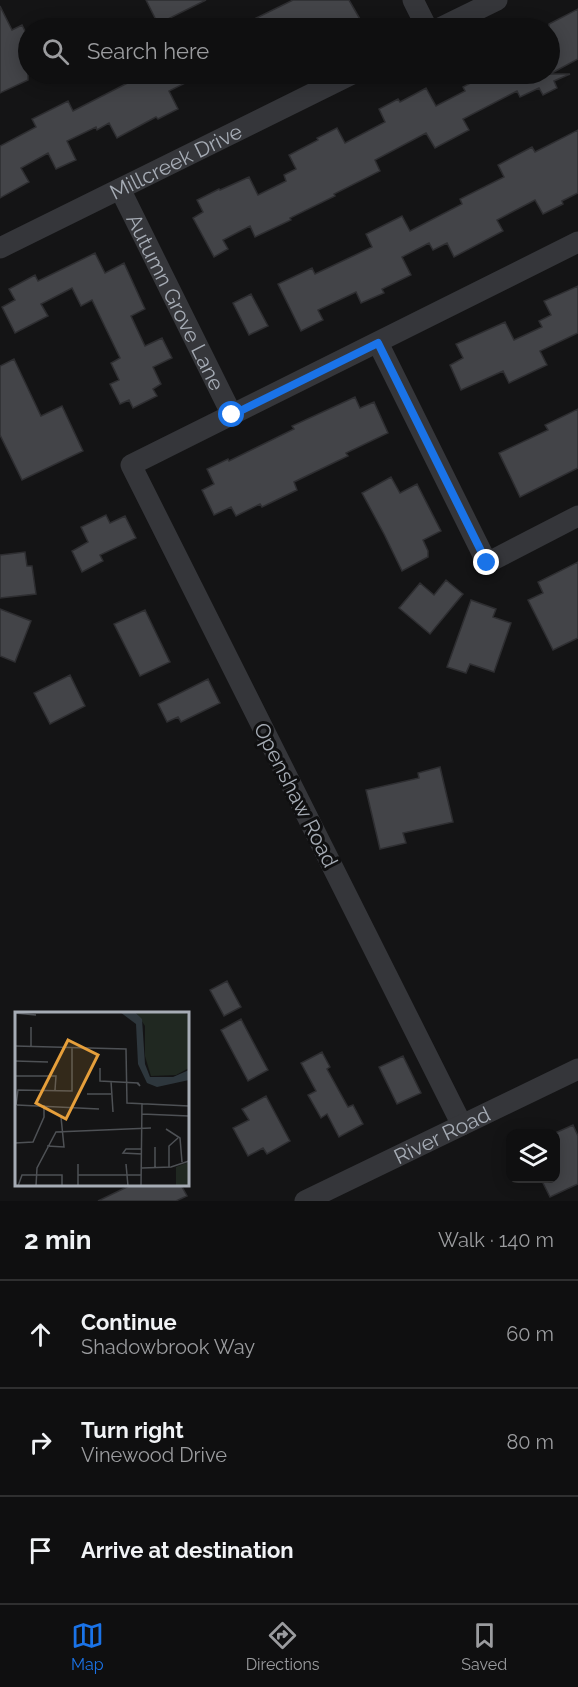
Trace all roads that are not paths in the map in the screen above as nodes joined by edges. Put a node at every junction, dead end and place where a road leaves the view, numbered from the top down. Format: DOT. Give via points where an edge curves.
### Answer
graph roads {
  1 [pos="413,0"];
  2 [pos="498,0"];
  3 [pos="423,18"];
  4 [pos="461,18"];
  5 [pos="332,84"];
  6 [pos="120,189"];
  7 [pos="578,242"];
  8 [pos="0,248"];
  9 [pos="378,343"];
  10 [pos="232,415"];
  11 [pos="578,516"];
  12 [pos="578,1069"];
  13 [pos="462,1125"];
  14 [pos="305,1201"];
  1 -- 3 [label="street"];
  2 -- 4 [label="street"];
  5 -- 6 [label="street, Millcreek Drive"];
  6 -- 8 [label="street, Millcreek Drive"];
  6 -- 10 [label="street, Autumn Grove Lane"];
  7 -- 9 [label="street"];
  9 -- 10 [label="street"];
  9 -- 11 [label="street" via="487,563"];
  10 -- 13 [label="street, Openshaw Road" via="130,465"];
  12 -- 13 [label="street, River Road"];
  13 -- 14 [label="street, River Road"];
}
